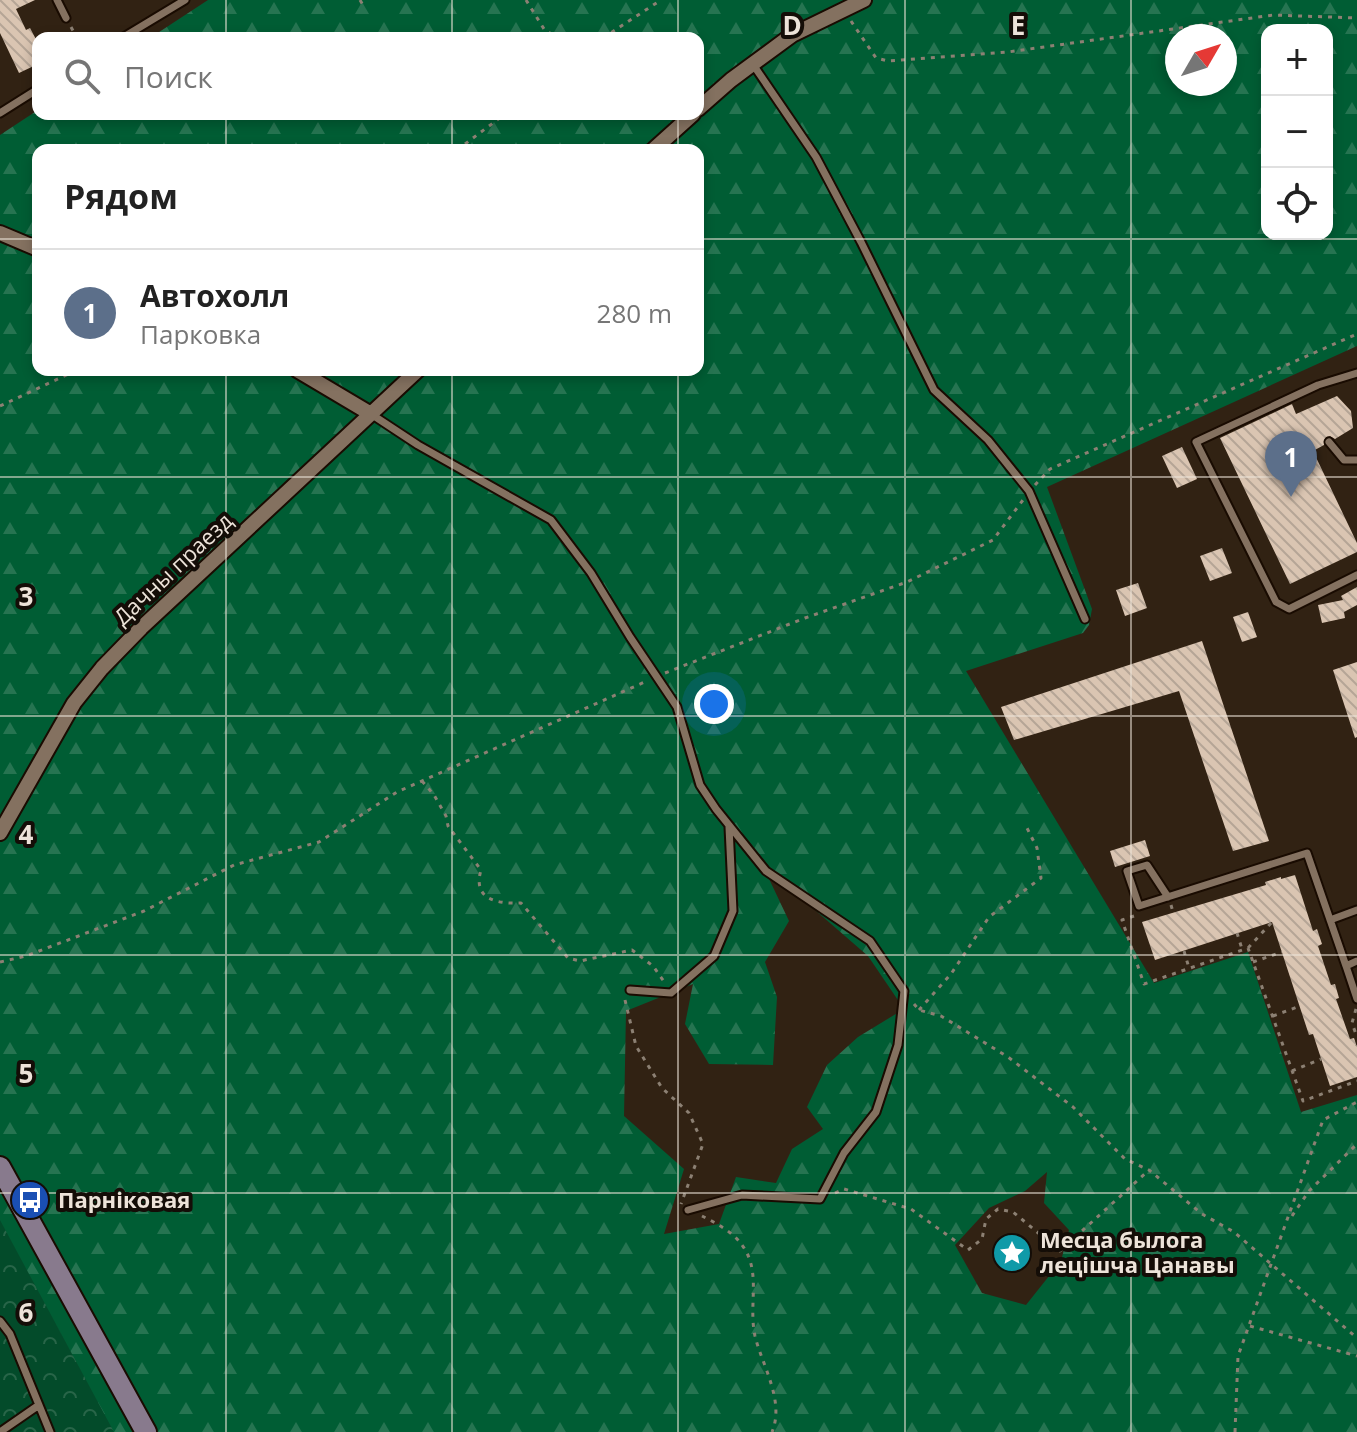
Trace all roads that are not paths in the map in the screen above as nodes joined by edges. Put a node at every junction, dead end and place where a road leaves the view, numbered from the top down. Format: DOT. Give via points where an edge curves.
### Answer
graph roads {
  1 [pos="57,0"];
  2 [pos="185,0"];
  3 [pos="864,0"];
  4 [pos="66,18"];
  5 [pos="132,32"];
  6 [pos="752,63"];
  7 [pos="32,93"];
  8 [pos="704,104"];
  9 [pos="0,113"];
  10 [pos="686,120"];
  11 [pos="660,144"];
  12 [pos="0,233"];
  13 [pos="32,246"];
  14 [pos="307,376"];
  15 [pos="412,376"];
  16 [pos="1356,377"];
  17 [pos="371,414"];
  18 [pos="1329,442"];
  19 [pos="1357,460"];
  20 [pos="1357,575"];
  21 [pos="1085,619"];
  22 [pos="729,827"];
  23 [pos="0,833"];
  24 [pos="1169,901"];
  25 [pos="1357,910"];
  26 [pos="1330,920"];
  27 [pos="1357,961"];
  28 [pos="1346,966"];
  29 [pos="630,990"];
  30 [pos="1354,999"];
  31 [pos="0,1167"];
  32 [pos="688,1210"];
  33 [pos="0,1321"];
  34 [pos="39,1405"];
  35 [pos="0,1432"];
  36 [pos="50,1432"];
  37 [pos="146,1432"];
  1 -- 4 [label="lane"];
  2 -- 5 [label="lane"];
  3 -- 6 [label="street" via="792,35"];
  6 -- 8 [label="street"];
  6 -- 21 [label="lane" via="816,157 934,390 988,440 1029,491"];
  7 -- 9 [label="lane"];
  10 -- 11 [label="street"];
  12 -- 13 [label="street"];
  14 -- 17 [label="street"];
  15 -- 17 [label="street, Дачны праезд"];
  16 -- 20 [label="lane" via="1318,385 1196,442 1276,602 1289,609"];
  17 -- 22 [label="lane" via="551,520 677,707 700,785"];
  17 -- 23 [label="street, Дачны праезд" via="102,668 69,711"];
  18 -- 19 [label="lane" via="1344,460"];
  22 -- 29 [label="lane" via="733,911 714,956 671,993"];
  22 -- 32 [label="lane" via="766,871 870,941 904,991 898,1045 876,1112 844,1153 820,1199 742,1195"];
  24 -- 24 [label="lane" via="1139,906 1127,871 1147,865"];
  24 -- 26 [label="lane" via="1307,853"];
  25 -- 26 [label="lane"];
  26 -- 28 [label="lane"];
  27 -- 28 [label="lane"];
  28 -- 30 [label="lane"];
  31 -- 37 [label="street"];
  33 -- 34 [label="lane"];
  34 -- 35 [label="lane"];
  34 -- 36 [label="lane"];
}
